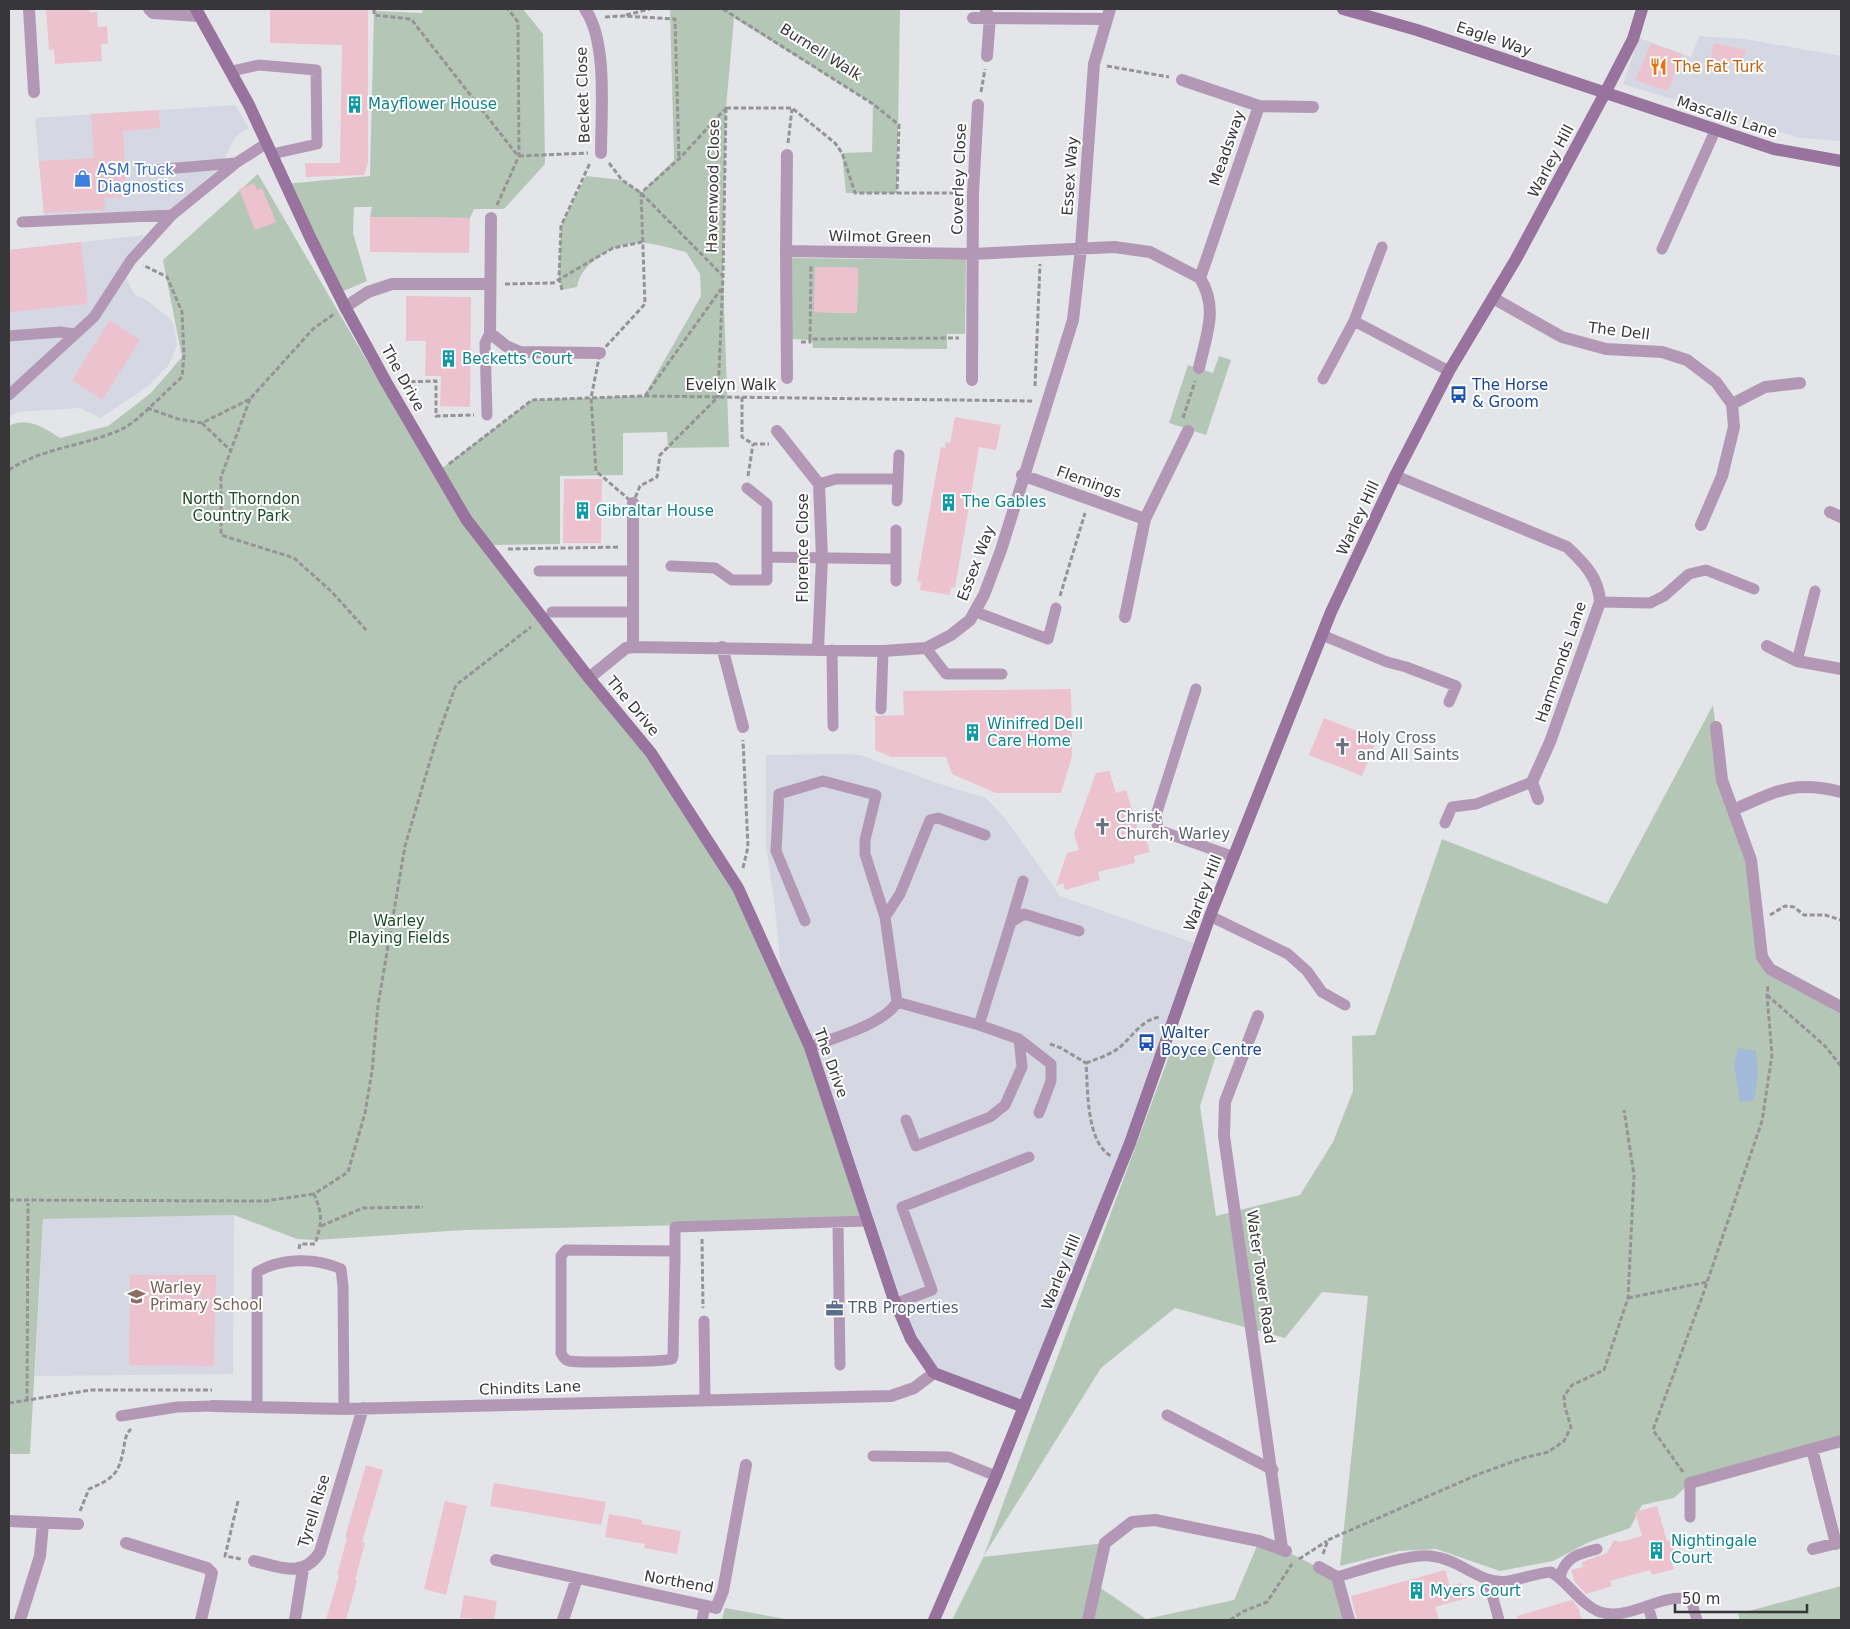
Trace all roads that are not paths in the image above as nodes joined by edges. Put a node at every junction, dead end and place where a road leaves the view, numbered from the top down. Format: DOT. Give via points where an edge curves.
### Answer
graph roads {
  1 [pos="29,9"];
  2 [pos="149,9"];
  3 [pos="1343,9"];
  4 [pos="1642,9"];
  5 [pos="198,12"];
  6 [pos="987,13"];
  7 [pos="588,14"];
  8 [pos="1108,14"];
  9 [pos="973,18"];
  10 [pos="987,56"];
  11 [pos="232,71"];
  12 [pos="1182,80"];
  13 [pos="34,92"];
  14 [pos="1605,93"];
  15 [pos="978,105"];
  16 [pos="1259,106"];
  17 [pos="1313,107"];
  18 [pos="1716,131"];
  19 [pos="269,148"];
  20 [pos="598,153"];
  21 [pos="787,155"];
  22 [pos="1841,161"];
  23 [pos="236,163"];
  24 [pos="153,170"];
  25 [pos="172,215"];
  26 [pos="491,218"];
  27 [pos="22,222"];
  28 [pos="1382,247"];
  29 [pos="1081,248"];
  30 [pos="1662,249"];
  31 [pos="786,251"];
  32 [pos="973,254"];
  33 [pos="1200,278"];
  34 [pos="489,284"];
  35 [pos="1493,298"];
  36 [pos="345,307"];
  37 [pos="1354,321"];
  38 [pos="490,333"];
  39 [pos="75,334"];
  40 [pos="9,336"];
  41 [pos="600,353"];
  42 [pos="1199,368"];
  43 [pos="1450,371"];
  44 [pos="787,378"];
  45 [pos="1323,379"];
  46 [pos="972,380"];
  47 [pos="1800,383"];
  48 [pos="9,395"];
  49 [pos="1732,404"];
  50 [pos="487,415"];
  51 [pos="777,431"];
  52 [pos="1188,431"];
  53 [pos="899,455"];
  54 [pos="1022,475"];
  55 [pos="1395,476"];
  56 [pos="898,479"];
  57 [pos="819,484"];
  58 [pos="747,488"];
  59 [pos="898,501"];
  60 [pos="633,503"];
  61 [pos="1145,519"];
  62 [pos="1701,525"];
  63 [pos="896,530"];
  64 [pos="767,557"];
  65 [pos="822,558"];
  66 [pos="896,559"];
  67 [pos="671,566"];
  68 [pos="540,571"];
  69 [pos="633,571"];
  70 [pos="896,581"];
  71 [pos="1754,589"];
  72 [pos="1815,591"];
  73 [pos="1600,602"];
  74 [pos="1056,608"];
  75 [pos="633,612"];
  76 [pos="976,612"];
  77 [pos="547,615"];
  78 [pos="1125,617"];
  79 [pos="1322,635"];
  80 [pos="1767,646"];
  81 [pos="633,647"];
  82 [pos="722,647"];
  83 [pos="926,648"];
  84 [pos="818,650"];
  85 [pos="832,650"];
  86 [pos="883,651"];
  87 [pos="1797,661"];
  88 [pos="1841,669"];
  89 [pos="1002,674"];
  90 [pos="589,678"];
  91 [pos="1196,689"];
  92 [pos="1449,702"];
  93 [pos="881,709"];
  94 [pos="833,726"];
  95 [pos="743,727"];
  96 [pos="1716,727"];
  97 [pos="1532,782"];
  98 [pos="1841,792"];
  99 [pos="1538,799"];
  100 [pos="1733,810"];
  101 [pos="1445,823"];
  102 [pos="985,835"];
  103 [pos="1234,857"];
  104 [pos="1023,881"];
  105 [pos="1210,916"];
  106 [pos="885,917"];
  107 [pos="805,921"];
  108 [pos="1011,922"];
  109 [pos="1079,931"];
  110 [pos="896,1002"];
  111 [pos="1345,1005"];
  112 [pos="1841,1006"];
  113 [pos="1258,1016"];
  114 [pos="978,1025"];
  115 [pos="1019,1040"];
  116 [pos="810,1047"];
  117 [pos="1039,1114"];
  118 [pos="906,1120"];
  119 [pos="1029,1157"];
  120 [pos="868,1221"];
  121 [pos="838,1222"];
  122 [pos="675,1252"];
  123 [pos="897,1303"];
  124 [pos="704,1321"];
  125 [pos="840,1365"];
  126 [pos="934,1373"];
  127 [pos="705,1399"];
  128 [pos="213,1406"];
  129 [pos="257,1406"];
  130 [pos="1024,1407"];
  131 [pos="344,1408"];
  132 [pos="363,1408"];
  133 [pos="1167,1415"];
  134 [pos="121,1416"];
  135 [pos="1841,1441"];
  136 [pos="1812,1449"];
  137 [pos="873,1456"];
  138 [pos="746,1465"];
  139 [pos="1272,1470"];
  140 [pos="996,1476"];
  141 [pos="1690,1482"];
  142 [pos="1690,1517"];
  143 [pos="9,1521"];
  144 [pos="43,1524"];
  145 [pos="78,1524"];
  146 [pos="126,1543"];
  147 [pos="1838,1543"];
  148 [pos="1597,1549"];
  149 [pos="1813,1549"];
  150 [pos="496,1560"];
  151 [pos="254,1561"];
  152 [pos="1319,1567"];
  153 [pos="303,1569"];
  154 [pos="1337,1576"];
  155 [pos="577,1578"];
  156 [pos="1560,1578"];
  157 [pos="1488,1580"];
  158 [pos="705,1606"];
  159 [pos="1648,1606"];
  160 [pos="20,1620"];
  161 [pos="201,1620"];
  162 [pos="295,1620"];
  163 [pos="563,1620"];
  164 [pos="702,1620"];
  165 [pos="934,1620"];
  166 [pos="1088,1620"];
  167 [pos="1349,1620"];
  168 [pos="1499,1620"];
  169 [pos="1652,1620"];
  170 [pos="1697,1620"];
  1 -- 13 [label="street"];
  2 -- 5 [label="street" via="153,13"];
  3 -- 14 [label="street, Eagle Way" via="1418,30"];
  4 -- 14 [label="street, Warley Hill" via="1633,38"];
  5 -- 11 [label="street, The Drive"];
  6 -- 8 [label="street"];
  6 -- 9 [label="street"];
  6 -- 10 [label="street"];
  7 -- 20 [label="street, Becket Close" via="600,46"];
  8 -- 29 [label="street, Essex Way" via="1094,64"];
  11 -- 19 [label="street, The Drive"];
  11 -- 19 [label="lane" via="259,65 316,70 317,144"];
  12 -- 16 [label="street, Meadsway"];
  14 -- 18 [label="street, Mascalls Lane"];
  14 -- 35 [label="street, Warley Hill"];
  15 -- 32 [label="street, Coverley Close"];
  16 -- 17 [label="street"];
  16 -- 33 [label="street, Meadsway"];
  18 -- 22 [label="street, Mascalls Lane" via="1774,149"];
  18 -- 30 [label="lane"];
  19 -- 23 [label="lane"];
  19 -- 36 [label="street, The Drive"];
  21 -- 31 [label="street"];
  23 -- 24 [label="lane"];
  23 -- 25 [label="lane"];
  25 -- 27 [label="lane"];
  25 -- 39 [label="lane" via="131,260 94,317"];
  26 -- 34 [label="street"];
  28 -- 37 [label="lane"];
  29 -- 32 [label="street, Wilmot Green"];
  29 -- 33 [label="street" via="1114,247 1150,252"];
  29 -- 54 [label="street, Essex Way" via="1073,320"];
  31 -- 32 [label="street, Wilmot Green"];
  31 -- 44 [label="street"];
  32 -- 46 [label="street"];
  33 -- 42 [label="street" via="1209,292 1211,309"];
  34 -- 36 [label="street" via="392,284 368,292"];
  34 -- 38 [label="street"];
  35 -- 43 [label="street, Warley Hill"];
  35 -- 49 [label="street, The Dell" via="1574,341 1606,349 1662,352 1687,360 1716,382"];
  36 -- 77 [label="street, The Drive" via="466,519 488,549"];
  37 -- 43 [label="lane"];
  37 -- 45 [label="lane"];
  38 -- 41 [label="street" via="520,352"];
  38 -- 50 [label="lane" via="485,344"];
  39 -- 40 [label="lane"];
  39 -- 48 [label="lane"];
  43 -- 55 [label="street, Warley Hill"];
  47 -- 49 [label="street" via="1765,387"];
  49 -- 62 [label="street" via="1734,427 1722,476"];
  51 -- 57 [label="street, Florence Close"];
  52 -- 61 [label="street"];
  53 -- 56 [label="lane"];
  54 -- 61 [label="street, Flemings"];
  54 -- 76 [label="street, Essex Way" via="1001,550"];
  55 -- 73 [label="street, Hammonds Lane" via="1566,547 1595,578"];
  55 -- 79 [label="street, Warley Hill"];
  56 -- 57 [label="lane" via="836,479"];
  56 -- 59 [label="lane"];
  57 -- 65 [label="street, Florence Close"];
  58 -- 64 [label="lane" via="767,504"];
  60 -- 69 [label="street"];
  61 -- 78 [label="street"];
  63 -- 66 [label="lane"];
  64 -- 65 [label="lane"];
  64 -- 67 [label="lane" via="767,580 732,580 716,568"];
  65 -- 66 [label="lane"];
  65 -- 84 [label="street, Florence Close"];
  66 -- 70 [label="lane"];
  68 -- 69 [label="lane"];
  69 -- 75 [label="street"];
  71 -- 73 [label="lane" via="1706,570 1689,574 1656,600"];
  72 -- 87 [label="lane"];
  73 -- 97 [label="street, Hammonds Lane" via="1550,742"];
  74 -- 76 [label="lane" via="1048,639"];
  75 -- 77 [label="lane"];
  75 -- 81 [label="street"];
  76 -- 83 [label="street, Essex Way" via="951,635"];
  77 -- 90 [label="street, The Drive"];
  79 -- 92 [label="lane" via="1456,686"];
  79 -- 103 [label="street, Warley Hill"];
  80 -- 87 [label="street"];
  81 -- 82 [label="street, Essex Way"];
  81 -- 90 [label="street" via="626,648"];
  82 -- 84 [label="street, Essex Way"];
  82 -- 95 [label="street"];
  83 -- 86 [label="street, Essex Way"];
  83 -- 89 [label="lane" via="946,674"];
  84 -- 85 [label="street, Essex Way"];
  85 -- 86 [label="street, Essex Way"];
  85 -- 94 [label="lane"];
  86 -- 93 [label="lane"];
  87 -- 88 [label="street"];
  90 -- 116 [label="street, The Drive" via="651,753 738,888"];
  91 -- 103 [label="lane" via="1156,815 1158,830"];
  96 -- 100 [label="street" via="1722,780"];
  97 -- 99 [label="street"];
  97 -- 101 [label="lane" via="1476,804 1452,807"];
  98 -- 100 [label="street" via="1816,786 1793,786"];
  100 -- 112 [label="street" via="1751,860 1762,957 1770,969"];
  102 -- 106 [label="lane" via="938,818 930,820 900,894"];
  103 -- 105 [label="street, Warley Hill"];
  104 -- 108 [label="lane"];
  105 -- 111 [label="lane" via="1288,954 1307,970 1322,992"];
  105 -- 130 [label="street, Warley Hill" via="1122,1163"];
  106 -- 107 [label="lane" via="866,854 865,840 876,795 823,781 779,794 776,851"];
  106 -- 110 [label="lane"];
  108 -- 109 [label="lane" via="1024,914"];
  108 -- 114 [label="lane"];
  110 -- 114 [label="lane"];
  110 -- 116 [label="lane" via="892,1011 878,1020"];
  113 -- 139 [label="street, Water Tower Road" via="1225,1102 1224,1136"];
  114 -- 115 [label="lane"];
  115 -- 117 [label="lane" via="1051,1064 1051,1081"];
  115 -- 118 [label="lane" via="1022,1067 1005,1105 990,1117 916,1146"];
  116 -- 120 [label="street, The Drive"];
  119 -- 123 [label="lane" via="902,1207 932,1290"];
  120 -- 121 [label="lane"];
  120 -- 123 [label="street, The Drive"];
  121 -- 122 [label="lane" via="675,1227"];
  121 -- 125 [label="lane"];
  122 -- 122 [label="lane" via="672,1359 569,1361 564,1358 561,1353 562,1252"];
  123 -- 126 [label="street, The Drive" via="911,1339"];
  124 -- 127 [label="lane"];
  126 -- 127 [label="street, Chindits Lane" via="914,1388 891,1396"];
  126 -- 130 [label="street"];
  127 -- 132 [label="street, Chindits Lane"];
  128 -- 129 [label="street, Chindits Lane"];
  128 -- 134 [label="lane, Chindits Lane" via="177,1407"];
  129 -- 131 [label="street, Chindits Lane"];
  129 -- 131 [label="lane" via="257,1272 270,1264 324,1261 341,1269"];
  130 -- 140 [label="street, Warley Hill"];
  131 -- 132 [label="street, Chindits Lane"];
  132 -- 153 [label="street, Tyrell Rise" via="320,1552 312,1564"];
  133 -- 139 [label="lane"];
  135 -- 136 [label="street"];
  136 -- 141 [label="street"];
  136 -- 147 [label="street"];
  137 -- 140 [label="lane" via="949,1457"];
  138 -- 158 [label="street, Northend" via="723,1591 716,1608"];
  139 -- 166 [label="street, Water Tower Road" via="1284,1550 1155,1520 1132,1522 1105,1543"];
  140 -- 165 [label="street, Warley Hill"];
  141 -- 142 [label="lane"];
  143 -- 144 [label="street"];
  144 -- 145 [label="street"];
  144 -- 160 [label="street" via="40,1556"];
  146 -- 161 [label="street" via="207,1568 212,1573"];
  147 -- 149 [label="street"];
  148 -- 156 [label="lane" via="1570,1557"];
  150 -- 155 [label="street, Northend"];
  151 -- 153 [label="street, Tyrell Rise"];
  152 -- 154 [label="street"];
  153 -- 162 [label="street"];
  154 -- 157 [label="lane" via="1430,1556 1456,1563"];
  154 -- 167 [label="street"];
  155 -- 158 [label="street, Northend"];
  155 -- 163 [label="street"];
  156 -- 157 [label="lane" via="1551,1572 1506,1581"];
  156 -- 159 [label="lane" via="1600,1612 1621,1613"];
  157 -- 168 [label="lane"];
  158 -- 164 [label="lane"];
  159 -- 169 [label="lane"];
  159 -- 170 [label="lane" via="1681,1597 1691,1600"];
}
